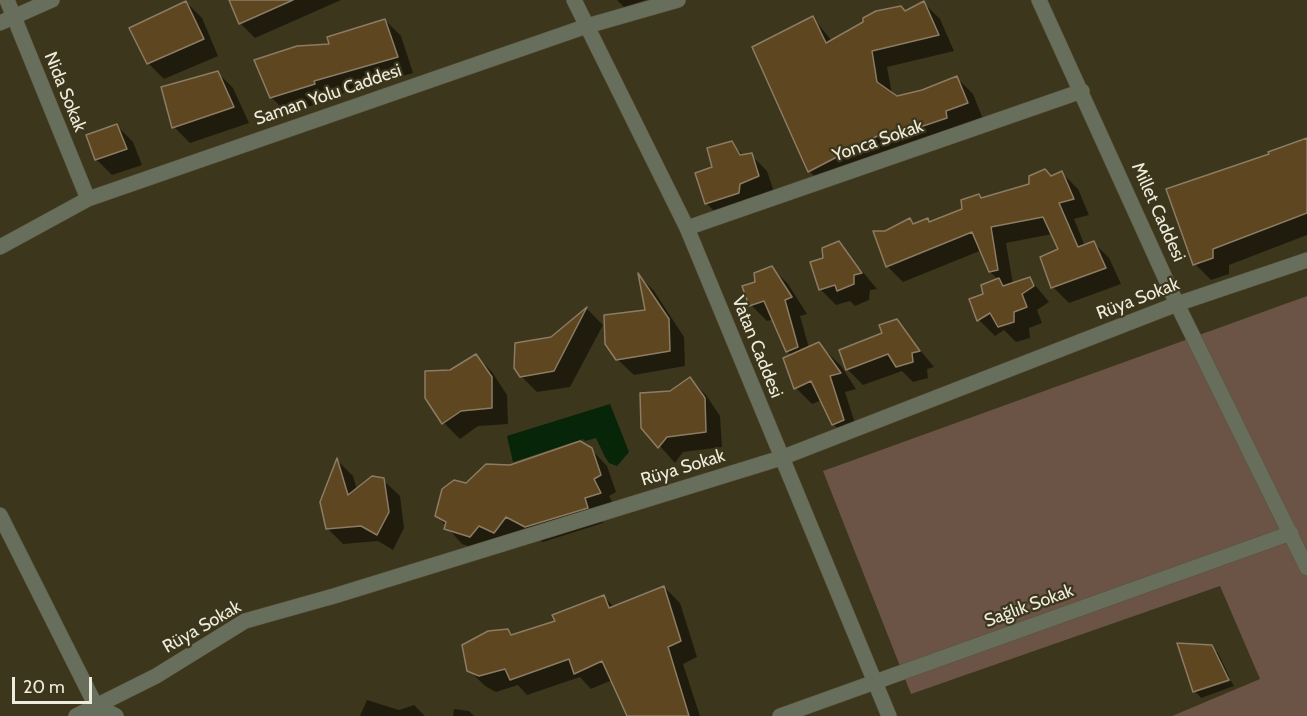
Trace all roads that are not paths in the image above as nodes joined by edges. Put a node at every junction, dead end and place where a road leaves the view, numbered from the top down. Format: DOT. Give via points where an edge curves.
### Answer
graph roads {
  1 [pos="7,0"];
  2 [pos="52,0"];
  3 [pos="574,0"];
  4 [pos="678,0"];
  5 [pos="1039,0"];
  6 [pos="7,20"];
  7 [pos="587,26"];
  8 [pos="1082,91"];
  9 [pos="88,199"];
  10 [pos="687,228"];
  11 [pos="0,247"];
  12 [pos="1307,260"];
  13 [pos="1178,304"];
  14 [pos="781,458"];
  15 [pos="0,515"];
  16 [pos="1291,533"];
  17 [pos="1307,568"];
  18 [pos="874,682"];
  19 [pos="99,711"];
  20 [pos="76,716"];
  21 [pos="116,716"];
  22 [pos="780,716"];
  23 [pos="889,716"];
  1 -- 6 [label="street, Nida Sokak"];
  2 -- 6 [label="street"];
  3 -- 7 [label="street, Vatan Caddesi"];
  4 -- 7 [label="street, Saman Yolu Caddesi"];
  5 -- 8 [label="street, Millet Caddesi"];
  6 -- 9 [label="street, Nida Sokak"];
  7 -- 9 [label="street, Saman Yolu Caddesi"];
  7 -- 10 [label="street, Vatan Caddesi"];
  8 -- 10 [label="street, Yonca Sokak"];
  8 -- 13 [label="street, Millet Caddesi"];
  9 -- 11 [label="street, Saman Yolu Caddesi"];
  10 -- 14 [label="street, Vatan Caddesi"];
  12 -- 13 [label="street, Rüya Sokak"];
  13 -- 14 [label="street, Rüya Sokak"];
  13 -- 16 [label="street, Millet Caddesi"];
  14 -- 18 [label="street, Vatan Caddesi"];
  14 -- 19 [label="street, Rüya Sokak" via="245,621"];
  15 -- 19 [label="street"];
  16 -- 17 [label="street, Millet Caddesi"];
  16 -- 18 [label="street, Sağlık Sokak"];
  18 -- 22 [label="street, Sağlık Sokak"];
  18 -- 23 [label="street, Vatan Caddesi"];
  19 -- 20 [label="street, Rüya Sokak"];
  19 -- 21 [label="street"];
}
